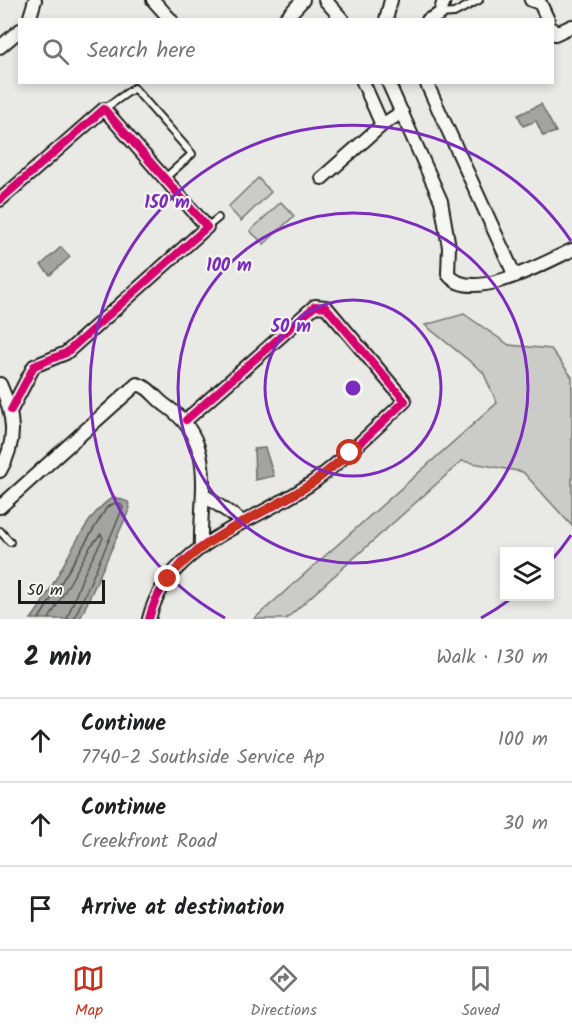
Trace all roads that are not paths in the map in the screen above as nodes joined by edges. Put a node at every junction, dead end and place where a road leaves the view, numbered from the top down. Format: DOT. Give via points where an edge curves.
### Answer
graph roads {
  1 [pos="35,0"];
  2 [pos="153,0"];
  3 [pos="303,0"];
  4 [pos="325,0"];
  5 [pos="391,0"];
  6 [pos="444,0"];
  7 [pos="479,0"];
  8 [pos="531,0"];
  9 [pos="440,14"];
  10 [pos="389,17"];
  11 [pos="30,18"];
  12 [pos="169,18"];
  13 [pos="286,18"];
  14 [pos="341,18"];
  15 [pos="432,18"];
  16 [pos="547,18"];
  17 [pos="572,26"];
  18 [pos="18,32"];
  19 [pos="554,32"];
  20 [pos="0,47"];
  21 [pos="364,84"];
  22 [pos="389,84"];
  23 [pos="427,84"];
  24 [pos="104,109"];
  25 [pos="402,112"];
  26 [pos="382,125"];
  27 [pos="165,178"];
  28 [pos="322,178"];
  29 [pos="0,200"];
  30 [pos="218,218"];
  31 [pos="207,227"];
  32 [pos="572,250"];
  33 [pos="515,276"];
  34 [pos="0,384"];
  35 [pos="11,410"];
  36 [pos="186,420"];
  37 [pos="0,471"];
  38 [pos="205,496"];
  39 [pos="0,507"];
  40 [pos="243,522"];
  41 [pos="0,531"];
  42 [pos="10,542"];
  43 [pos="201,548"];
  44 [pos="149,619"];
  1 -- 11 [label="street"];
  2 -- 12 [label="street"];
  3 -- 13 [label="street"];
  4 -- 14 [label="street"];
  5 -- 10 [label="street"];
  6 -- 9 [label="street"];
  7 -- 9 [label="lane" via="454,14"];
  8 -- 16 [label="street" via="540,3"];
  9 -- 15 [label="street"];
  17 -- 19 [label="street"];
  18 -- 20 [label="street"];
  21 -- 26 [label="street"];
  22 -- 25 [label="street"];
  23 -- 33 [label="street"];
  24 -- 27 [label="street"];
  24 -- 27 [label="lane" via="134,88 192,154"];
  24 -- 29 [label="street"];
  25 -- 26 [label="street"];
  25 -- 33 [label="street" via="430,172 446,220 448,274 462,285 487,284"];
  26 -- 28 [label="street"];
  27 -- 31 [label="street"];
  30 -- 31 [label="lane"];
  31 -- 35 [label="street" via="66,353 34,366"];
  32 -- 33 [label="street"];
  34 -- 35 [label="street"];
  35 -- 37 [label="street" via="9,453"];
  36 -- 38 [label="street" via="202,466"];
  36 -- 39 [label="street" via="147,386 137,384"];
  36 -- 40 [label="street" via="315,306 326,307 405,401 314,481"];
  38 -- 40 [label="street"];
  38 -- 43 [label="street" via="200,521"];
  40 -- 43 [label="street"];
  41 -- 42 [label="lane"];
  43 -- 44 [label="street" via="168,579"];
}
